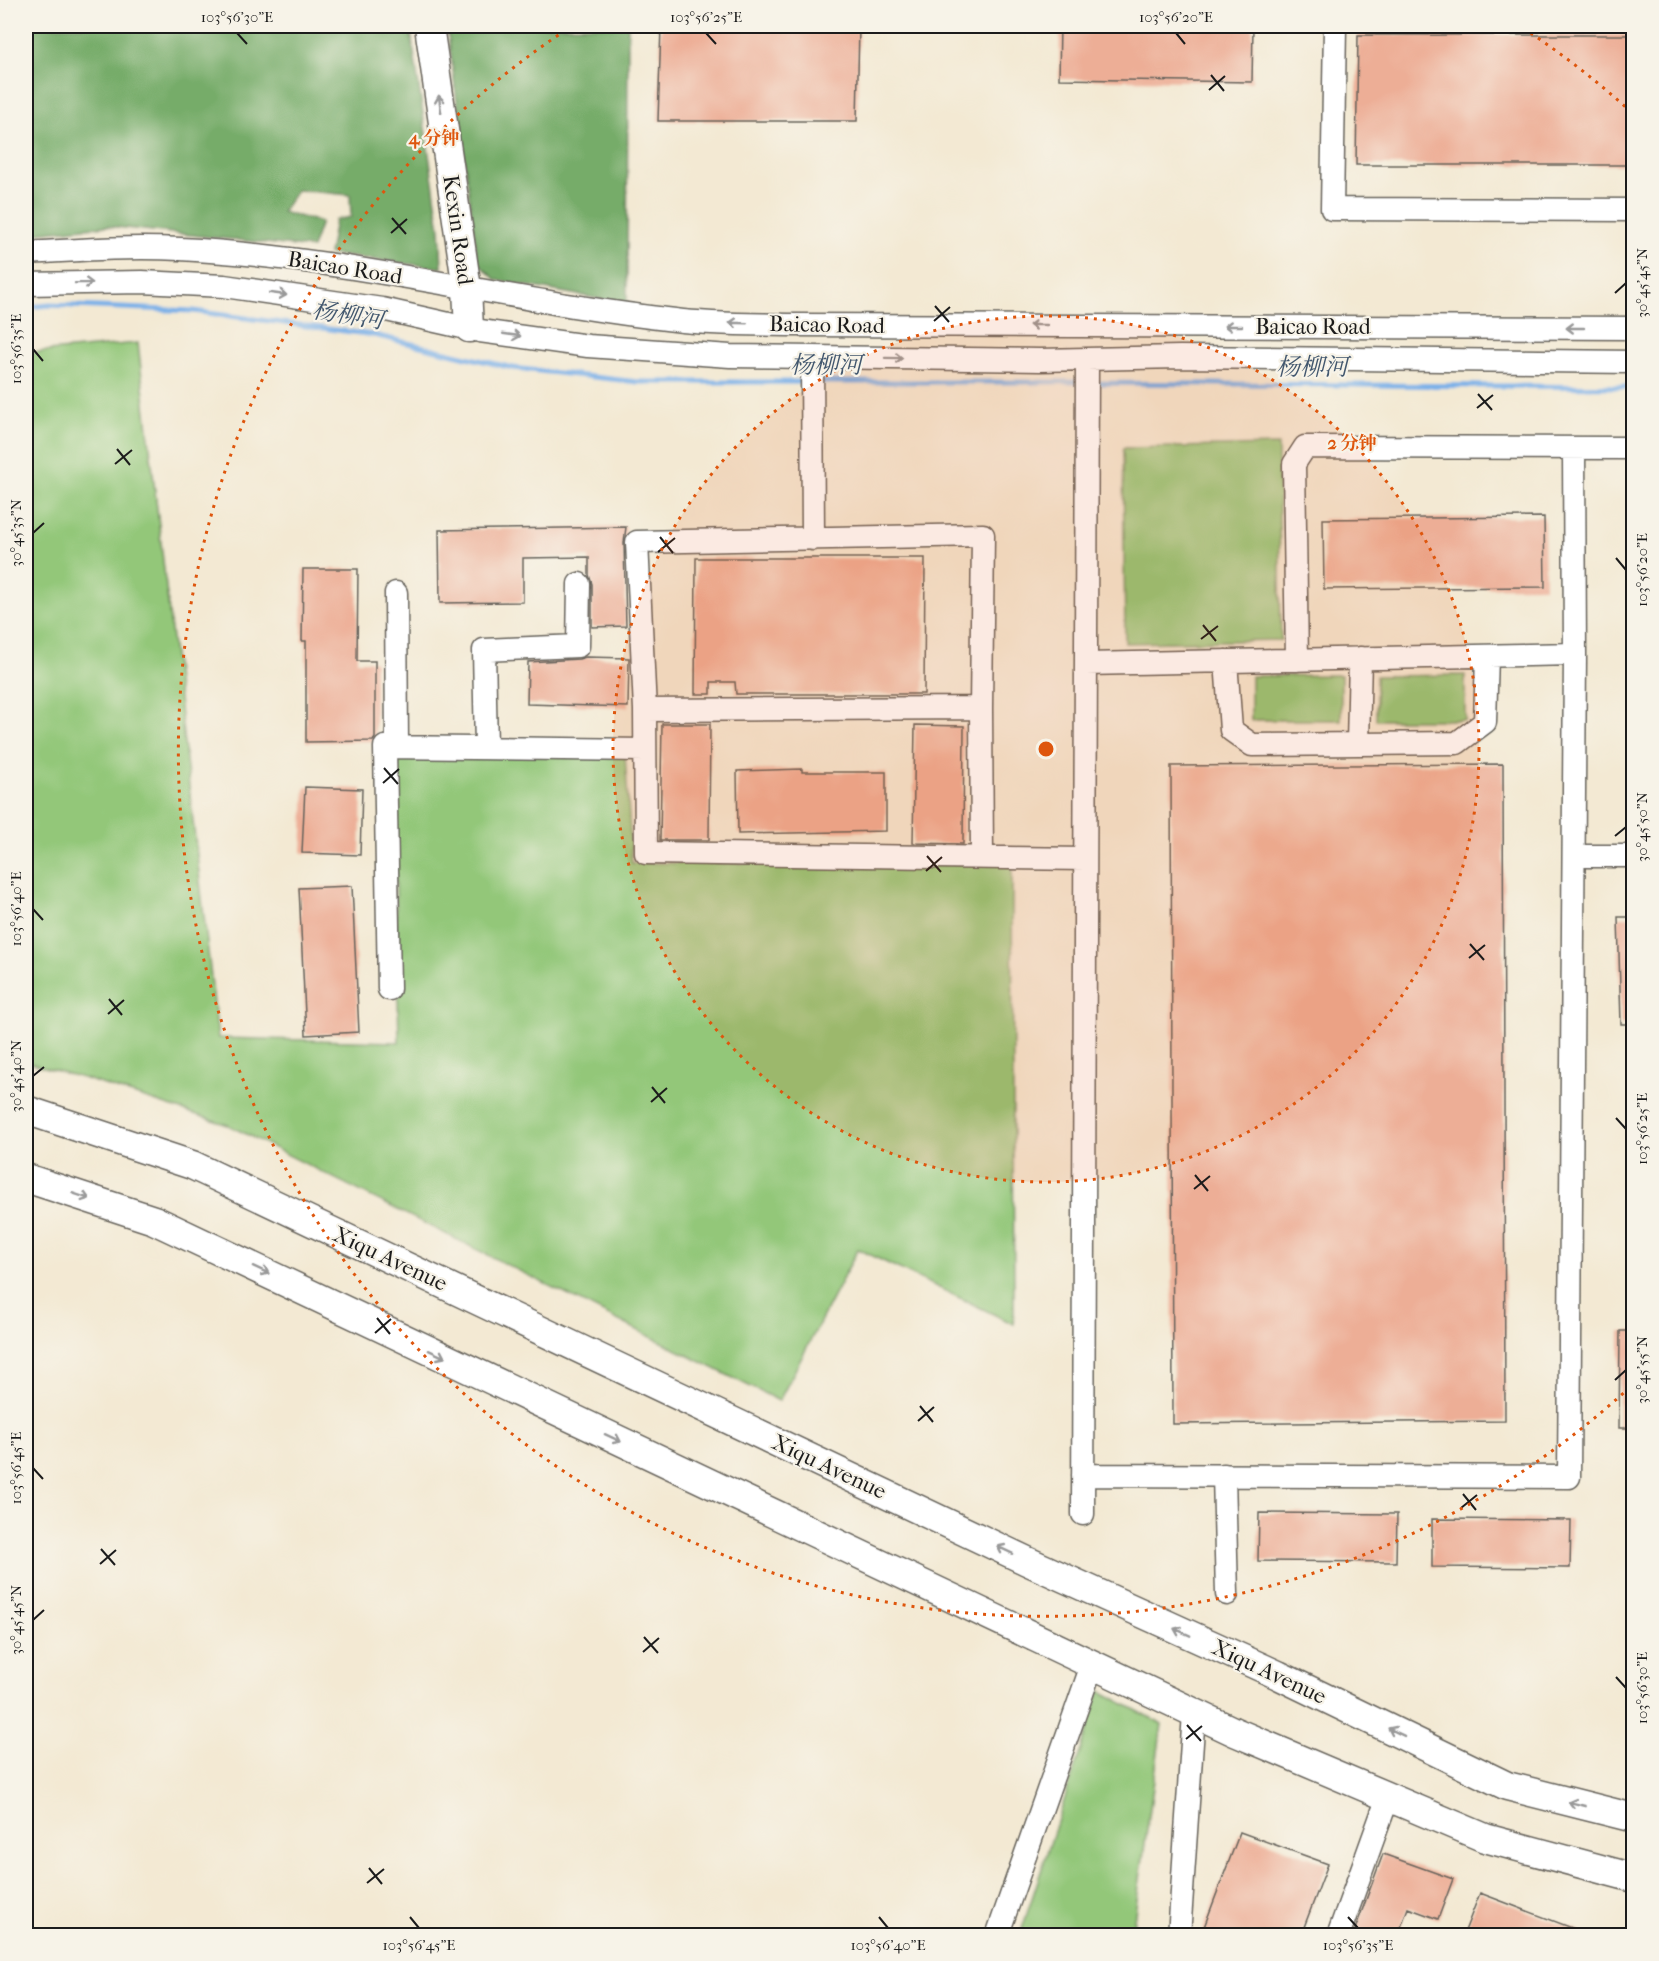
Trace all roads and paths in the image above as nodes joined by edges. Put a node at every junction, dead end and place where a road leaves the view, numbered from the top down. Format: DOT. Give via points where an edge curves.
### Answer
graph roads {
  1 [pos="429,26"];
  2 [pos="1335,26"];
  3 [pos="1634,210"];
  4 [pos="26,253"];
  5 [pos="26,284"];
  6 [pos="467,289"];
  7 [pos="469,328"];
  8 [pos="1634,328"];
  9 [pos="1634,362"];
  10 [pos="812,374"];
  11 [pos="1087,375"];
  12 [pos="1574,448"];
  13 [pos="1634,448"];
  14 [pos="813,538"];
  15 [pos="579,584"];
  16 [pos="396,593"];
  17 [pos="1575,654"];
  18 [pos="1486,656"];
  19 [pos="1360,658"];
  20 [pos="1297,660"];
  21 [pos="1226,661"];
  22 [pos="1086,664"];
  23 [pos="981,708"];
  24 [pos="645,710"];
  25 [pos="1358,744"];
  26 [pos="398,747"];
  27 [pos="486,748"];
  28 [pos="645,750"];
  29 [pos="1574,856"];
  30 [pos="1634,856"];
  31 [pos="982,858"];
  32 [pos="1085,859"];
  33 [pos="388,989"];
  34 [pos="26,1110"];
  35 [pos="26,1178"];
  36 [pos="1083,1475"];
  37 [pos="1224,1475"];
  38 [pos="1083,1514"];
  39 [pos="1227,1594"];
  40 [pos="1092,1665"];
  41 [pos="1194,1713"];
  42 [pos="1388,1797"];
  43 [pos="1634,1818"];
  44 [pos="1634,1878"];
  45 [pos="997,1935"];
  46 [pos="1179,1935"];
  47 [pos="1338,1935"];
  6 -- 1 [label="main road, Kexin Road, one-way"];
  2 -- 3 [label="street" via="1332,209"];
  4 -- 6 [label="street, Baicao Road" via="103,248 202,250 348,267"];
  5 -- 7 [label="street, Baicao Road, one-way" via="142,282 224,286 382,309"];
  6 -- 7 [label="main road, Kexin Road"];
  8 -- 6 [label="street, Baicao Road, one-way" via="794,325 678,321"];
  7 -- 10 [label="street, Baicao Road, one-way" via="588,346 730,356"];
  9 -- 11 [label="street, Baicao Road" via="1180,357"];
  10 -- 11 [label="street, Baicao Road, one-way"];
  10 -- 14 [label="street"];
  11 -- 22 [label="street"];
  12 -- 13 [label="street"];
  12 -- 17 [label="street"];
  12 -- 20 [label="street" via="1305,447 1294,464"];
  14 -- 23 [label="street" via="982,535"];
  14 -- 24 [label="street" via="638,542"];
  15 -- 27 [label="street" via="578,646 484,650"];
  16 -- 26 [label="street"];
  17 -- 18 [label="street"];
  17 -- 29 [label="street"];
  18 -- 19 [label="street"];
  18 -- 25 [label="street" via="1485,722 1457,743"];
  19 -- 20 [label="street"];
  19 -- 25 [label="street"];
  20 -- 21 [label="street"];
  21 -- 22 [label="street"];
  21 -- 25 [label="street" via="1231,730 1252,745"];
  22 -- 32 [label="street"];
  23 -- 24 [label="street"];
  23 -- 31 [label="street"];
  24 -- 28 [label="street"];
  26 -- 27 [label="street"];
  26 -- 33 [label="street" via="385,747"];
  27 -- 28 [label="street"];
  28 -- 31 [label="street" via="646,853"];
  29 -- 30 [label="street"];
  29 -- 37 [label="street" via="1569,1478"];
  31 -- 32 [label="street"];
  32 -- 36 [label="street"];
  43 -- 34 [label="main road, Xiqu Avenue, one-way" via="1507,1786 192,1165"];
  35 -- 40 [label="main road, one-way" via="154,1220"];
  36 -- 37 [label="street"];
  36 -- 38 [label="street"];
  37 -- 39 [label="street"];
  40 -- 41 [label="main road"];
  40 -- 45 [label="street"];
  41 -- 42 [label="main road"];
  41 -- 46 [label="street"];
  42 -- 44 [label="main road" via="1485,1838"];
  42 -- 47 [label="street"];
}
